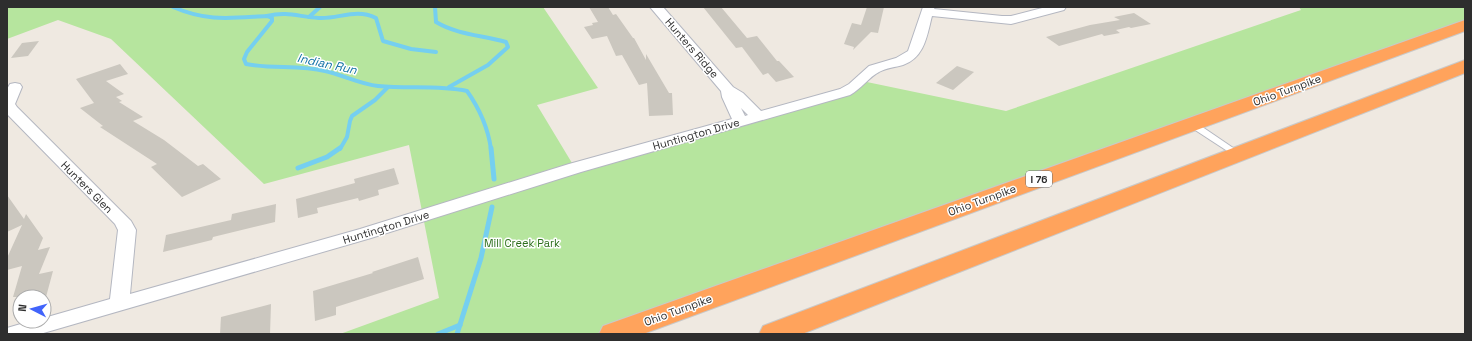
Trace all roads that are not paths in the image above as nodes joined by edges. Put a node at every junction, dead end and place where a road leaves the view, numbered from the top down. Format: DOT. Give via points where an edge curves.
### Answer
graph roads {
  1 [pos="656,7"];
  2 [pos="1060,7"];
  3 [pos="928,10"];
  4 [pos="1465,25"];
  5 [pos="1465,66"];
  6 [pos="15,87"];
  7 [pos="728,90"];
  8 [pos="758,117"];
  9 [pos="740,121"];
  10 [pos="1192,124"];
  11 [pos="1238,154"];
  12 [pos="119,304"];
  13 [pos="13,334"];
  14 [pos="613,334"];
  15 [pos="773,334"];
  1 -- 7 [label="street, Hunters Ridge"];
  2 -- 3 [label="street" via="1011,20"];
  3 -- 8 [label="street, Huntington Drive" via="917,48 909,57 874,69 845,92"];
  4 -- 10 [label="highway, Ohio Turnpike / I 76"];
  5 -- 11 [label="highway"];
  6 -- 12 [label="street, Hunters Glen" via="8,104 10,109 122,221 127,230"];
  7 -- 8 [label="street, Hunters Ridge" via="738,96"];
  7 -- 9 [label="street, Hunters Ridge"];
  8 -- 9 [label="street, Huntington Drive"];
  9 -- 12 [label="street, Huntington Drive" via="575,168 365,234"];
  10 -- 11 [label="lane"];
  10 -- 14 [label="highway, Ohio Turnpike / I 76"];
  11 -- 15 [label="highway"];
  12 -- 13 [label="street, Huntington Drive"];
}
